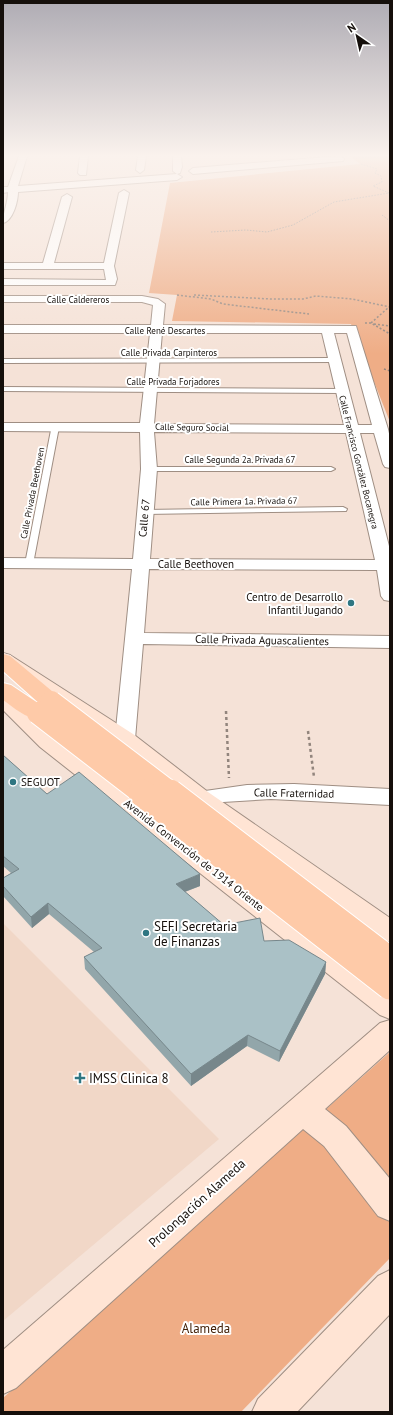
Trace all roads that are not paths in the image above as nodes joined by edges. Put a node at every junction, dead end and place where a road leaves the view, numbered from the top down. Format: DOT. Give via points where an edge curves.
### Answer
graph roads {
  1 [pos="60,222"];
  2 [pos="118,222"];
  3 [pos="3,266"];
  4 [pos="48,266"];
  5 [pos="109,266"];
  6 [pos="3,282"];
  7 [pos="3,299"];
  8 [pos="154,301"];
  9 [pos="3,329"];
  10 [pos="327,329"];
  11 [pos="156,330"];
  12 [pos="334,360"];
  13 [pos="3,361"];
  14 [pos="152,361"];
  15 [pos="3,389"];
  16 [pos="150,389"];
  17 [pos="342,391"];
  18 [pos="3,426"];
  19 [pos="55,426"];
  20 [pos="147,427"];
  21 [pos="352,429"];
  22 [pos="381,429"];
  23 [pos="390,464"];
  24 [pos="149,469"];
  25 [pos="331,469"];
  26 [pos="343,509"];
  27 [pos="144,512"];
  28 [pos="3,563"];
  29 [pos="28,564"];
  30 [pos="141,564"];
  31 [pos="387,564"];
  32 [pos="390,596"];
  33 [pos="134,638"];
  34 [pos="390,642"];
  35 [pos="3,660"];
  36 [pos="3,690"];
  37 [pos="3,698"];
  38 [pos="45,707"];
  39 [pos="125,739"];
  40 [pos="390,797"];
  41 [pos="199,798"];
  42 [pos="362,912"];
  43 [pos="390,932"];
  44 [pos="307,942"];
  45 [pos="390,961"];
  46 [pos="390,986"];
  47 [pos="390,1006"];
  48 [pos="390,1032"];
  49 [pos="302,1110"];
  50 [pos="390,1205"];
  51 [pos="390,1288"];
  52 [pos="3,1375"];
  53 [pos="271,1412"];
  1 -- 4 [label="street"];
  2 -- 5 [label="street"];
  3 -- 4 [label="street"];
  4 -- 5 [label="street"];
  5 -- 6 [label="street" via="111,286"];
  7 -- 8 [label="street, Calle Caldereros"];
  8 -- 11 [label="street, Calle 67" via="159,304"];
  9 -- 11 [label="street, Calle René Descartes"];
  10 -- 11 [label="street, Calle René Descartes"];
  10 -- 12 [label="street, Calle Francisco González Bocanegra"];
  10 -- 22 [label="street, Calle René Descartes" via="352,329"];
  11 -- 14 [label="street, Calle 67"];
  12 -- 14 [label="lane, Calle Privada Carpinteros"];
  12 -- 17 [label="street, Calle Francisco González Bocanegra"];
  13 -- 14 [label="lane, Calle Privada Carpinteros"];
  14 -- 16 [label="street, Calle 67"];
  15 -- 16 [label="lane, Calle Privada Forjadores"];
  16 -- 17 [label="lane, Calle Privada Forjadores"];
  16 -- 20 [label="street, Calle 67"];
  17 -- 21 [label="street, Calle Francisco González Bocanegra"];
  18 -- 19 [label="street, Calle Seguro Social"];
  19 -- 20 [label="street, Calle Seguro Social"];
  19 -- 29 [label="lane, Calle Privada Beethoven"];
  20 -- 21 [label="street, Calle Seguro Social"];
  20 -- 24 [label="street, Calle 67"];
  21 -- 22 [label="street, Calle Seguro Social"];
  21 -- 31 [label="street, Calle Francisco González Bocanegra"];
  22 -- 23 [label="street"];
  24 -- 25 [label="lane, Calle Segunda 2a. Privada 67"];
  24 -- 27 [label="street, Calle 67"];
  26 -- 27 [label="lane, Calle Primera 1a. Privada 67"];
  27 -- 30 [label="street, Calle 67"];
  28 -- 29 [label="street, Calle Beethoven"];
  29 -- 30 [label="street, Calle Beethoven"];
  30 -- 31 [label="street, Calle Beethoven"];
  30 -- 33 [label="street, Calle 67"];
  31 -- 32 [label="street, Calle Francisco González Bocanegra"];
  33 -- 34 [label="street, Calle Privada Aguascalientes"];
  33 -- 39 [label="street, Calle 67"];
  35 -- 38 [label="main road, Avenida Convención de 1914 Oriente"];
  35 -- 39 [label="main road, Avenida Convención de 1914 Oriente"];
  36 -- 38 [label="main road, Avenida Convención de 1914 Oriente"];
  37 -- 44 [label="main road, Avenida Convención de 1914 Oriente" via="48,742"];
  38 -- 45 [label="main road, Avenida Convención de 1914 Oriente, bridge"];
  38 -- 46 [label="main road, Avenida Convención de 1914 Oriente, bridge"];
  39 -- 41 [label="main road, Avenida Convención de 1914 Oriente"];
  40 -- 41 [label="street, Calle Fraternidad" via="230,792"];
  41 -- 42 [label="main road, Avenida Convención de 1914 Oriente"];
  42 -- 43 [label="main road, Avenida Convención de 1914 Oriente"];
  42 -- 44 [label="main road" via="362,921 341,940 317,946"];
  44 -- 47 [label="main road, Avenida Convención de 1914 Oriente"];
  48 -- 49 [label="main road, Prolongación Alameda"];
  49 -- 50 [label="main road" via="335,1136"];
  49 -- 52 [label="main road, Prolongación Alameda"];
  51 -- 53 [label="main road"];
}
